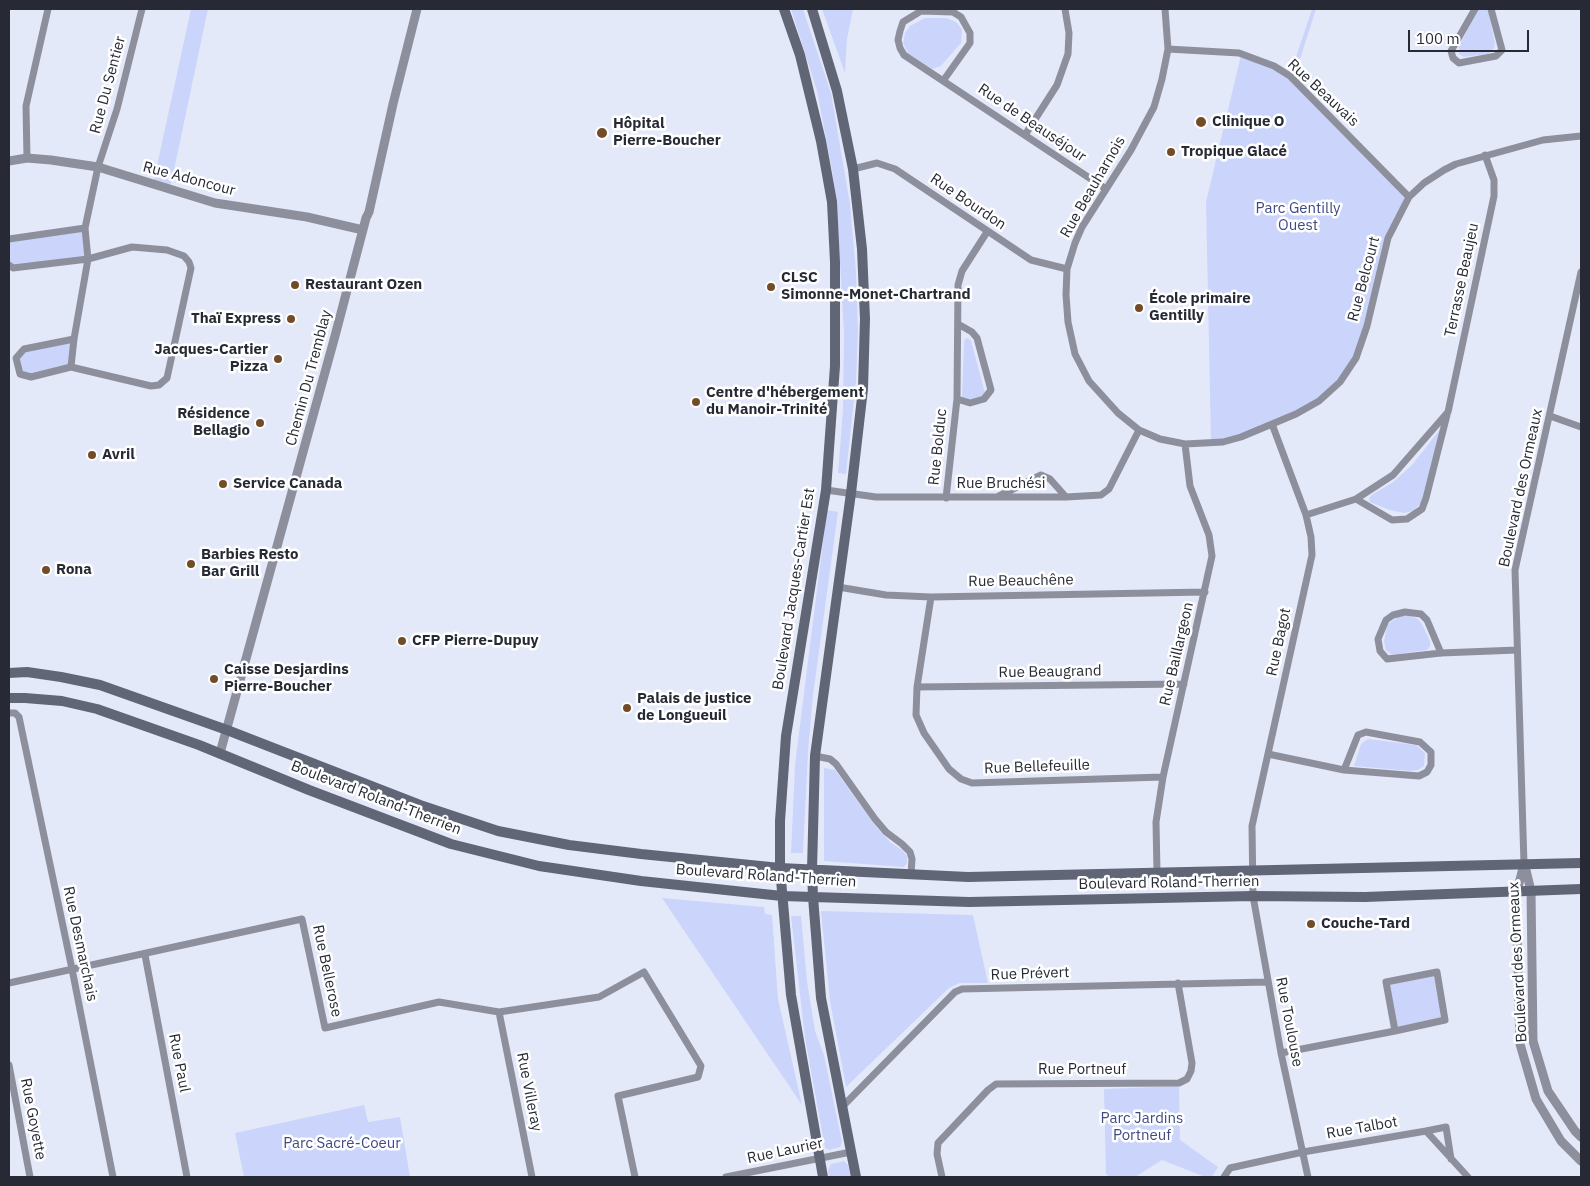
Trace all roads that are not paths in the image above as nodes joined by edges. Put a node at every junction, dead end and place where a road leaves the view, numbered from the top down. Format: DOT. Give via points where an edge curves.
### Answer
graph roads {
  1 [pos="48,9"];
  2 [pos="142,9"];
  3 [pos="417,9"];
  4 [pos="784,9"];
  5 [pos="812,9"];
  6 [pos="1065,9"];
  7 [pos="1165,9"];
  8 [pos="1475,9"];
  9 [pos="1491,9"];
  10 [pos="1168,49"];
  11 [pos="943,81"];
  12 [pos="1025,136"];
  13 [pos="1581,136"];
  14 [pos="1485,155"];
  15 [pos="27,158"];
  16 [pos="9,161"];
  17 [pos="98,167"];
  18 [pos="853,169"];
  19 [pos="1106,189"];
  20 [pos="1409,197"];
  21 [pos="85,228"];
  22 [pos="363,230"];
  23 [pos="987,232"];
  24 [pos="9,240"];
  25 [pos="88,259"];
  26 [pos="9,265"];
  27 [pos="1067,269"];
  28 [pos="1581,272"];
  29 [pos="958,324"];
  30 [pos="74,339"];
  31 [pos="71,367"];
  32 [pos="957,400"];
  33 [pos="1448,412"];
  34 [pos="1550,416"];
  35 [pos="1272,424"];
  36 [pos="1581,427"];
  37 [pos="1139,430"];
  38 [pos="1186,444"];
  39 [pos="826,490"];
  40 [pos="851,493"];
  41 [pos="997,497"];
  42 [pos="1066,497"];
  43 [pos="946,498"];
  44 [pos="1356,499"];
  45 [pos="1306,515"];
  46 [pos="838,587"];
  47 [pos="1205,592"];
  48 [pos="930,597"];
  49 [pos="1517,650"];
  50 [pos="1441,653"];
  51 [pos="9,673"];
  52 [pos="1184,684"];
  53 [pos="917,687"];
  54 [pos="9,698"];
  55 [pos="9,713"];
  56 [pos="227,730"];
  57 [pos="220,753"];
  58 [pos="1268,754"];
  59 [pos="815,756"];
  60 [pos="1344,770"];
  61 [pos="1163,777"];
  62 [pos="1581,863"];
  63 [pos="1524,864"];
  64 [pos="780,868"];
  65 [pos="812,870"];
  66 [pos="1252,870"];
  67 [pos="1157,872"];
  68 [pos="911,875"];
  69 [pos="1581,890"];
  70 [pos="1531,891"];
  71 [pos="1516,892"];
  72 [pos="782,896"];
  73 [pos="1252,896"];
  74 [pos="812,897"];
  75 [pos="145,954"];
  76 [pos="72,969"];
  77 [pos="1267,982"];
  78 [pos="9,983"];
  79 [pos="1178,983"];
  80 [pos="499,1012"];
  81 [pos="1395,1030"];
  82 [pos="1281,1053"];
  83 [pos="9,1066"];
  84 [pos="842,1107"];
  85 [pos="1426,1131"];
  86 [pos="1581,1137"];
  87 [pos="851,1152"];
  88 [pos="1302,1152"];
  89 [pos="819,1158"];
  90 [pos="1451,1159"];
  91 [pos="1581,1161"];
  92 [pos="30,1177"];
  93 [pos="113,1177"];
  94 [pos="187,1177"];
  95 [pos="532,1177"];
  96 [pos="634,1177"];
  97 [pos="726,1177"];
  98 [pos="823,1177"];
  99 [pos="856,1177"];
  100 [pos="942,1177"];
  101 [pos="1224,1177"];
  102 [pos="1308,1177"];
  103 [pos="1468,1177"];
  1 -- 15 [label="street" via="26,106"];
  2 -- 17 [label="street, Rue Du Sentier" via="117,109"];
  3 -- 22 [label="street, Chemin Du Tremblay"];
  4 -- 39 [label="main road, Boulevard Jacques-Cartier Est" via="800,55 832,202 835,366"];
  5 -- 18 [label="main road" via="837,91"];
  6 -- 12 [label="street" via="1068,54 1057,85"];
  7 -- 10 [label="street, Rue Beauharnois"];
  8 -- 9 [label="street" via="1451,51 1459,63 1496,56 1502,50"];
  10 -- 19 [label="street, Rue Beauharnois" via="1154,107"];
  10 -- 20 [label="street, Rue Beauvais" via="1239,53 1274,66 1290,76"];
  11 -- 11 [label="street, Rue de Beauséjour" via="904,55 900,48 898,40 903,22 921,11 953,12 961,17 970,33 970,43"];
  11 -- 12 [label="street, Rue de Beauséjour"];
  12 -- 19 [label="street, Rue de Beauséjour"];
  13 -- 14 [label="street, Rue Belcourt" via="1543,140"];
  14 -- 20 [label="street, Rue Belcourt" via="1444,170"];
  14 -- 33 [label="street, Terrasse Beaujeu" via="1494,180 1494,196"];
  15 -- 16 [label="street, Rue Adoncour"];
  15 -- 17 [label="street, Rue Adoncour"];
  17 -- 21 [label="street, Rue Du Sentier"];
  17 -- 22 [label="street, Rue Adoncour" via="215,203 306,217"];
  18 -- 23 [label="street, Rue Bourdon" via="877,164 895,169"];
  18 -- 40 [label="main road" via="862,249 865,319 863,389"];
  19 -- 27 [label="street, Rue Beauharnois" via="1082,228"];
  20 -- 35 [label="street, Rue Belcourt" via="1388,238 1356,358 1340,382 1319,401"];
  21 -- 24 [label="street"];
  21 -- 25 [label="street, Rue Du Sentier"];
  22 -- 56 [label="street, Chemin Du Tremblay"];
  23 -- 27 [label="street, Rue Bourdon" via="1031,260"];
  23 -- 29 [label="street, Rue Bolduc" via="962,272 958,285"];
  25 -- 26 [label="street" via="14,268"];
  25 -- 30 [label="street, Rue Du Sentier"];
  25 -- 31 [label="street" via="132,248 148,248 184,256 191,268 167,378 159,385 151,386"];
  27 -- 37 [label="street, Rue Beauharnois" via="1068,322 1075,354 1103,399"];
  28 -- 34 [label="street, Boulevard des Ormeaux"];
  29 -- 32 [label="street, Rue Bolduc"];
  29 -- 32 [label="street, Rue Bolduc" via="977,338 991,390 984,399 970,403"];
  30 -- 31 [label="street, Rue Du Sentier"];
  30 -- 31 [label="street" via="24,348 16,358 20,374 31,377"];
  32 -- 43 [label="street, Rue Bolduc"];
  33 -- 44 [label="street, Terrasse Beaujeu" via="1393,475"];
  33 -- 44 [label="street, Terrasse Beaujeu" via="1422,509 1407,519 1392,520"];
  34 -- 36 [label="street"];
  34 -- 49 [label="street, Boulevard des Ormeaux" via="1515,570"];
  35 -- 38 [label="street, Rue Belcourt" via="1223,442"];
  35 -- 45 [label="street, Rue Bagot"];
  37 -- 38 [label="street, Rue Beauharnois" via="1160,439"];
  37 -- 42 [label="street, Rue Bruchési" via="1109,490 1101,495"];
  38 -- 47 [label="street, Rue Baillargeon" via="1190,486 1212,547"];
  39 -- 40 [label="street, Rue Bruchési"];
  39 -- 64 [label="main road, Boulevard Jacques-Cartier Est" via="786,736"];
  40 -- 43 [label="street, Rue Bruchési" via="876,497"];
  40 -- 46 [label="main road"];
  41 -- 42 [label="street, Rue Bruchési"];
  41 -- 42 [label="street" via="1041,475 1050,479"];
  41 -- 43 [label="street, Rue Bruchési"];
  44 -- 45 [label="street, Terrasse Beaujeu"];
  45 -- 58 [label="street, Rue Bagot" via="1312,555"];
  46 -- 48 [label="street, Rue Beauchêne" via="886,595"];
  46 -- 59 [label="main road"];
  47 -- 48 [label="street, Rue Beauchêne"];
  47 -- 52 [label="street, Rue Baillargeon"];
  48 -- 53 [label="street, Rue Bellefeuille"];
  49 -- 50 [label="street"];
  49 -- 63 [label="street, Boulevard des Ormeaux"];
  50 -- 50 [label="street" via="1388,658 1380,651 1378,639 1386,620 1394,615 1405,612 1421,614 1427,620"];
  51 -- 56 [label="main road, Boulevard Roland-Therrien" via="44,674 100,685"];
  52 -- 53 [label="street, Rue Beaugrand"];
  52 -- 61 [label="street, Rue Baillargeon"];
  53 -- 61 [label="street, Rue Bellefeuille" via="916,715 924,733 949,770 961,779 972,783"];
  54 -- 57 [label="main road, Boulevard Roland-Therrien" via="62,701 98,709"];
  55 -- 76 [label="street, Rue Desmarchais" via="15,712 19,717"];
  56 -- 57 [label="street, Chemin Du Tremblay"];
  56 -- 64 [label="main road, Boulevard Roland-Therrien" via="420,805 498,831 569,845"];
  57 -- 72 [label="main road, Boulevard Roland-Therrien" via="456,846 539,866"];
  58 -- 60 [label="street"];
  58 -- 66 [label="street, Rue Bagot" via="1252,826"];
  59 -- 65 [label="main road"];
  59 -- 68 [label="street" via="830,758 836,764 875,819 910,852"];
  60 -- 60 [label="street" via="1419,776 1431,765 1431,752 1420,742 1366,732 1358,735"];
  61 -- 67 [label="street, Rue Baillargeon" via="1156,822"];
  62 -- 63 [label="main road, Boulevard Roland-Therrien"];
  63 -- 66 [label="main road, Boulevard Roland-Therrien"];
  63 -- 70 [label="street, Boulevard des Ormeaux"];
  63 -- 71 [label="street, Boulevard des Ormeaux"];
  64 -- 65 [label="main road, Boulevard Roland-Therrien"];
  64 -- 72 [label="main road, Boulevard Jacques-Cartier Est"];
  65 -- 68 [label="main road, Boulevard Roland-Therrien"];
  65 -- 74 [label="main road"];
  66 -- 67 [label="main road, Boulevard Roland-Therrien"];
  66 -- 73 [label="street, Rue Toulouse"];
  67 -- 68 [label="main road, Boulevard Roland-Therrien"];
  69 -- 70 [label="main road, Boulevard Roland-Therrien"];
  70 -- 71 [label="main road, Boulevard Roland-Therrien"];
  70 -- 86 [label="street, Boulevard des Ormeaux" via="1533,1041 1548,1091"];
  71 -- 73 [label="main road, Boulevard Roland-Therrien" via="1365,897"];
  71 -- 91 [label="street, Boulevard des Ormeaux" via="1520,1044 1536,1099 1561,1141"];
  72 -- 74 [label="main road, Boulevard Roland-Therrien"];
  72 -- 89 [label="main road, Boulevard Jacques-Cartier Est" via="791,995"];
  73 -- 74 [label="main road, Boulevard Roland-Therrien" via="969,902"];
  73 -- 77 [label="street, Rue Toulouse"];
  74 -- 84 [label="main road" via="821,998"];
  75 -- 76 [label="street, Rue Bellerose"];
  75 -- 80 [label="street, Rue Bellerose" via="302,920 325,1028 439,1002"];
  75 -- 94 [label="street, Rue Paul"];
  76 -- 78 [label="street, Rue Bellerose"];
  76 -- 93 [label="street, Rue Desmarchais"];
  77 -- 79 [label="street, Rue Prévert"];
  77 -- 82 [label="street, Rue Toulouse"];
  79 -- 84 [label="street, Rue Prévert" via="962,989 955,992"];
  79 -- 100 [label="street, Rue Portneuf" via="1192,1063 1187,1079 1179,1083 996,1084 938,1144"];
  80 -- 95 [label="street, Rue Villeray"];
  80 -- 96 [label="street, Rue Bellerose" via="599,997 644,972 701,1066 698,1077 618,1096"];
  81 -- 81 [label="street" via="1445,1020 1437,972 1386,982"];
  81 -- 82 [label="street"];
  82 -- 88 [label="street, Rue Toulouse"];
  83 -- 92 [label="street, Rue Goyette"];
  84 -- 87 [label="main road"];
  85 -- 88 [label="street, Rue Talbot"];
  85 -- 90 [label="street"];
  85 -- 90 [label="street, Rue Talbot" via="1446,1127"];
  87 -- 89 [label="street, Rue Laurier"];
  87 -- 99 [label="main road"];
  88 -- 101 [label="street, Rue Talbot" via="1230,1168"];
  88 -- 102 [label="street, Rue Toulouse"];
  89 -- 97 [label="street, Rue Laurier"];
  89 -- 98 [label="main road, Boulevard Jacques-Cartier Est"];
  90 -- 103 [label="street"];
}
